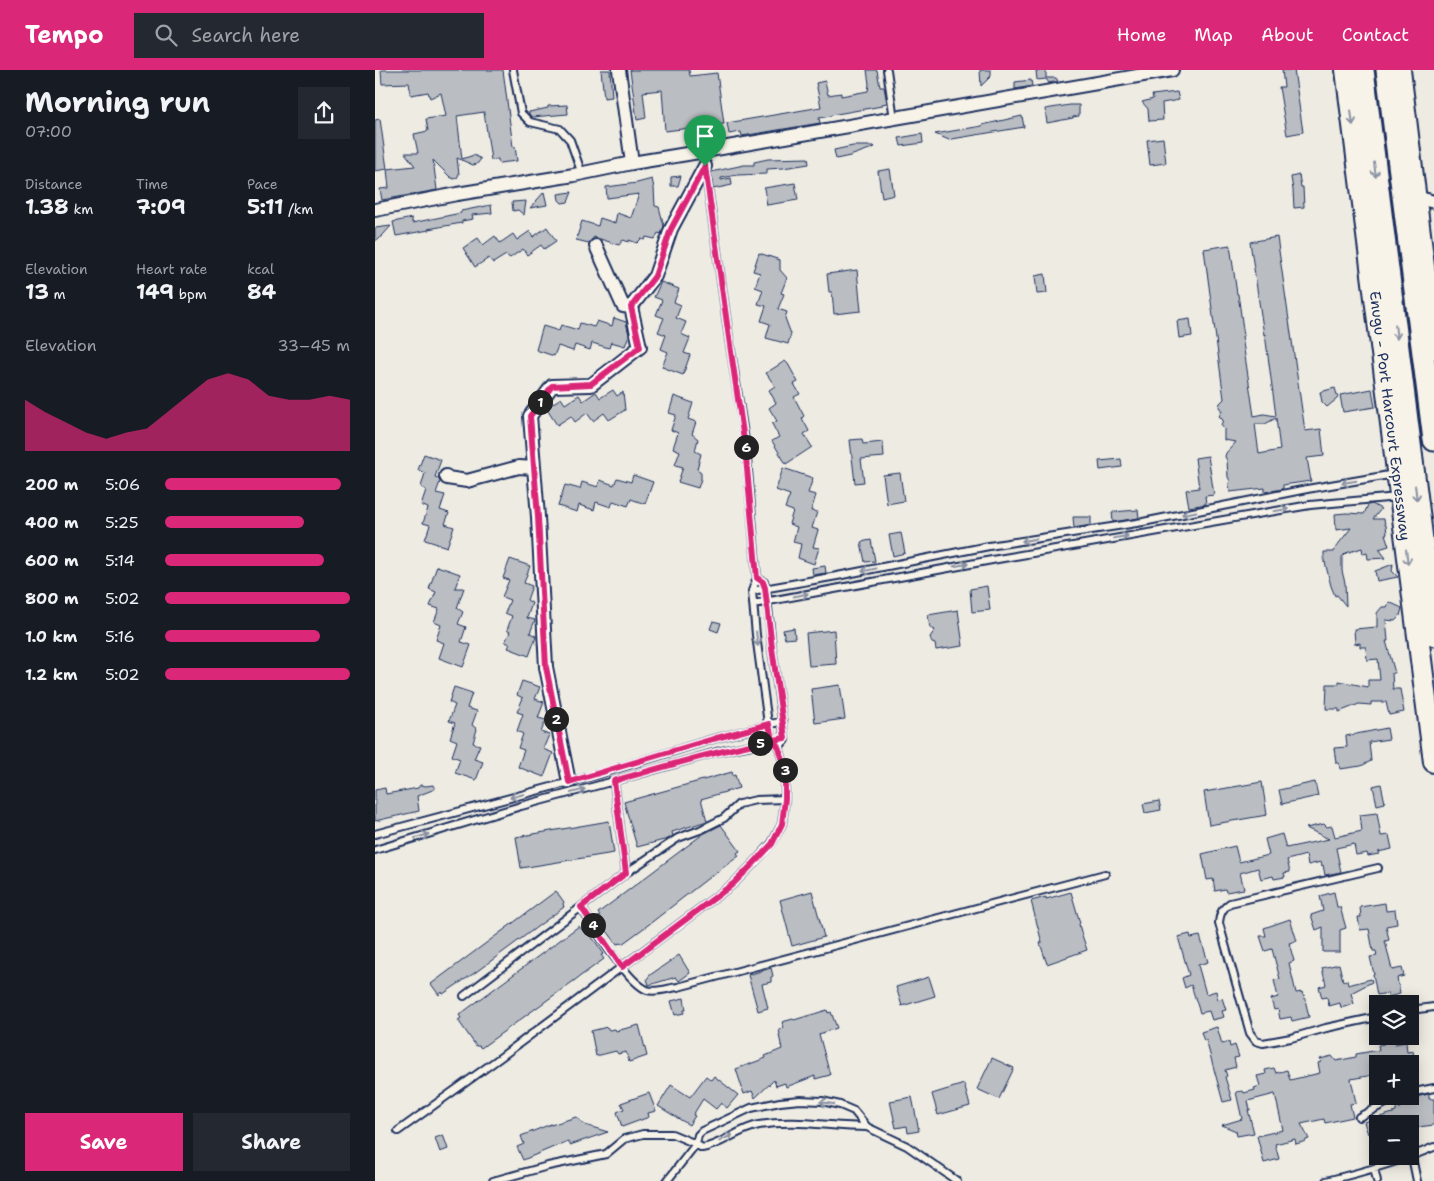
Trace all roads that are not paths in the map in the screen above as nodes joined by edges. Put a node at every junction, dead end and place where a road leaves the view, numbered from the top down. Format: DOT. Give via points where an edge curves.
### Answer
graph roads {
  1 [pos="513,70"];
  2 [pos="619,70"];
  3 [pos="887,70"];
  4 [pos="1173,70"];
  5 [pos="1346,70"];
  6 [pos="1363,70"];
  7 [pos="1387,70"];
  8 [pos="1400,70"];
  9 [pos="894,118"];
  10 [pos="703,152"];
  11 [pos="632,163"];
  12 [pos="705,166"];
  13 [pos="582,174"];
  14 [pos="1425,200"];
  15 [pos="375,210"];
  16 [pos="596,246"];
  17 [pos="631,307"];
  18 [pos="1434,348"];
  19 [pos="1434,440"];
  20 [pos="534,468"];
  21 [pos="1397,474"];
  22 [pos="446,476"];
  23 [pos="1399,496"];
  24 [pos="757,578"];
  25 [pos="765,588"];
  26 [pos="752,591"];
  27 [pos="767,601"];
  28 [pos="753,604"];
  29 [pos="1434,635"];
  30 [pos="783,721"];
  31 [pos="769,724"];
  32 [pos="785,738"];
  33 [pos="772,740"];
  34 [pos="779,747"];
  35 [pos="1434,762"];
  36 [pos="614,781"];
  37 [pos="569,782"];
  38 [pos="785,799"];
  39 [pos="375,834"];
  40 [pos="375,850"];
  41 [pos="1378,868"];
  42 [pos="626,873"];
  43 [pos="1105,874"];
  44 [pos="581,907"];
  45 [pos="622,967"];
  46 [pos="464,996"];
  47 [pos="1434,1007"];
  48 [pos="1419,1009"];
  49 [pos="1369,1019"];
  50 [pos="1434,1088"];
  51 [pos="1419,1091"];
  52 [pos="1382,1105"];
  53 [pos="1359,1117"];
  54 [pos="867,1127"];
  55 [pos="398,1131"];
  56 [pos="696,1144"];
  57 [pos="1434,1148"];
  58 [pos="1419,1154"];
  59 [pos="1384,1165"];
  60 [pos="1414,1165"];
  61 [pos="1374,1168"];
  62 [pos="493,1181"];
  63 [pos="667,1181"];
  64 [pos="957,1181"];
  65 [pos="1326,1181"];
  66 [pos="1377,1181"];
  67 [pos="1417,1181"];
  1 -- 13 [label="lane" via="521,113 530,122 560,129 570,140"];
  2 -- 11 [label="street"];
  3 -- 9 [label="lane"];
  4 -- 9 [label="street"];
  5 -- 21 [label="main road, Enugu - Port Harcourt Expressway, one-way"];
  6 -- 29 [label="highway, Enugu - Port Harcourt Expressway, one-way"];
  7 -- 19 [label="highway"];
  8 -- 14 [label="main road"];
  9 -- 10 [label="street"];
  10 -- 11 [label="street"];
  10 -- 12 [label="lane"];
  11 -- 13 [label="street"];
  12 -- 17 [label="street" via="671,229 655,276"];
  12 -- 24 [label="lane" via="745,447"];
  13 -- 15 [label="street"];
  14 -- 18 [label="main road"];
  16 -- 17 [label="street" via="623,306"];
  17 -- 20 [label="street" via="640,347 591,384 552,386 530,416"];
  20 -- 22 [label="street" via="519,467 467,481"];
  20 -- 37 [label="street" via="546,667"];
  21 -- 23 [label="main road, Enugu - Port Harcourt Expressway"];
  21 -- 25 [label="lane, one-way"];
  27 -- 23 [label="lane, one-way" via="1310,505"];
  23 -- 35 [label="main road, Enugu - Port Harcourt Expressway, one-way"];
  24 -- 25 [label="lane"];
  24 -- 26 [label="lane"];
  25 -- 26 [label="lane"];
  25 -- 27 [label="lane"];
  26 -- 28 [label="lane"];
  27 -- 28 [label="lane"];
  27 -- 30 [label="lane"];
  28 -- 31 [label="lane, one-way"];
  30 -- 31 [label="lane"];
  30 -- 32 [label="lane"];
  31 -- 33 [label="lane"];
  31 -- 37 [label="lane"];
  32 -- 33 [label="lane"];
  32 -- 34 [label="lane"];
  33 -- 34 [label="lane"];
  33 -- 36 [label="lane"];
  34 -- 38 [label="lane" via="785,769"];
  40 -- 36 [label="lane, one-way"];
  36 -- 42 [label="lane"];
  37 -- 39 [label="lane, one-way"];
  38 -- 42 [label="lane" via="739,804 724,818 678,838"];
  38 -- 45 [label="lane" via="782,824 772,844 754,863 733,884"];
  41 -- 49 [label="lane" via="1230,903 1223,909 1219,923 1250,1033 1256,1041 1263,1043 1291,1038"];
  42 -- 44 [label="lane"];
  43 -- 45 [label="lane" via="669,988 648,990"];
  44 -- 45 [label="lane"];
  44 -- 46 [label="lane"];
  45 -- 55 [label="lane"];
  47 -- 48 [label="lane"];
  50 -- 51 [label="lane"];
  52 -- 53 [label="lane"];
  56 -- 54 [label="lane, one-way" via="702,1148 709,1147 756,1126 783,1122"];
  54 -- 56 [label="lane, one-way" via="854,1111 840,1105 800,1100 751,1108 702,1131 697,1135"];
  54 -- 64 [label="lane" via="907,1146"];
  56 -- 62 [label="lane" via="672,1134 643,1134 625,1140 606,1154"];
  56 -- 63 [label="lane"];
  57 -- 58 [label="lane"];
  59 -- 61 [label="lane"];
  60 -- 67 [label="lane"];
  61 -- 65 [label="lane"];
  61 -- 66 [label="lane"];
}
